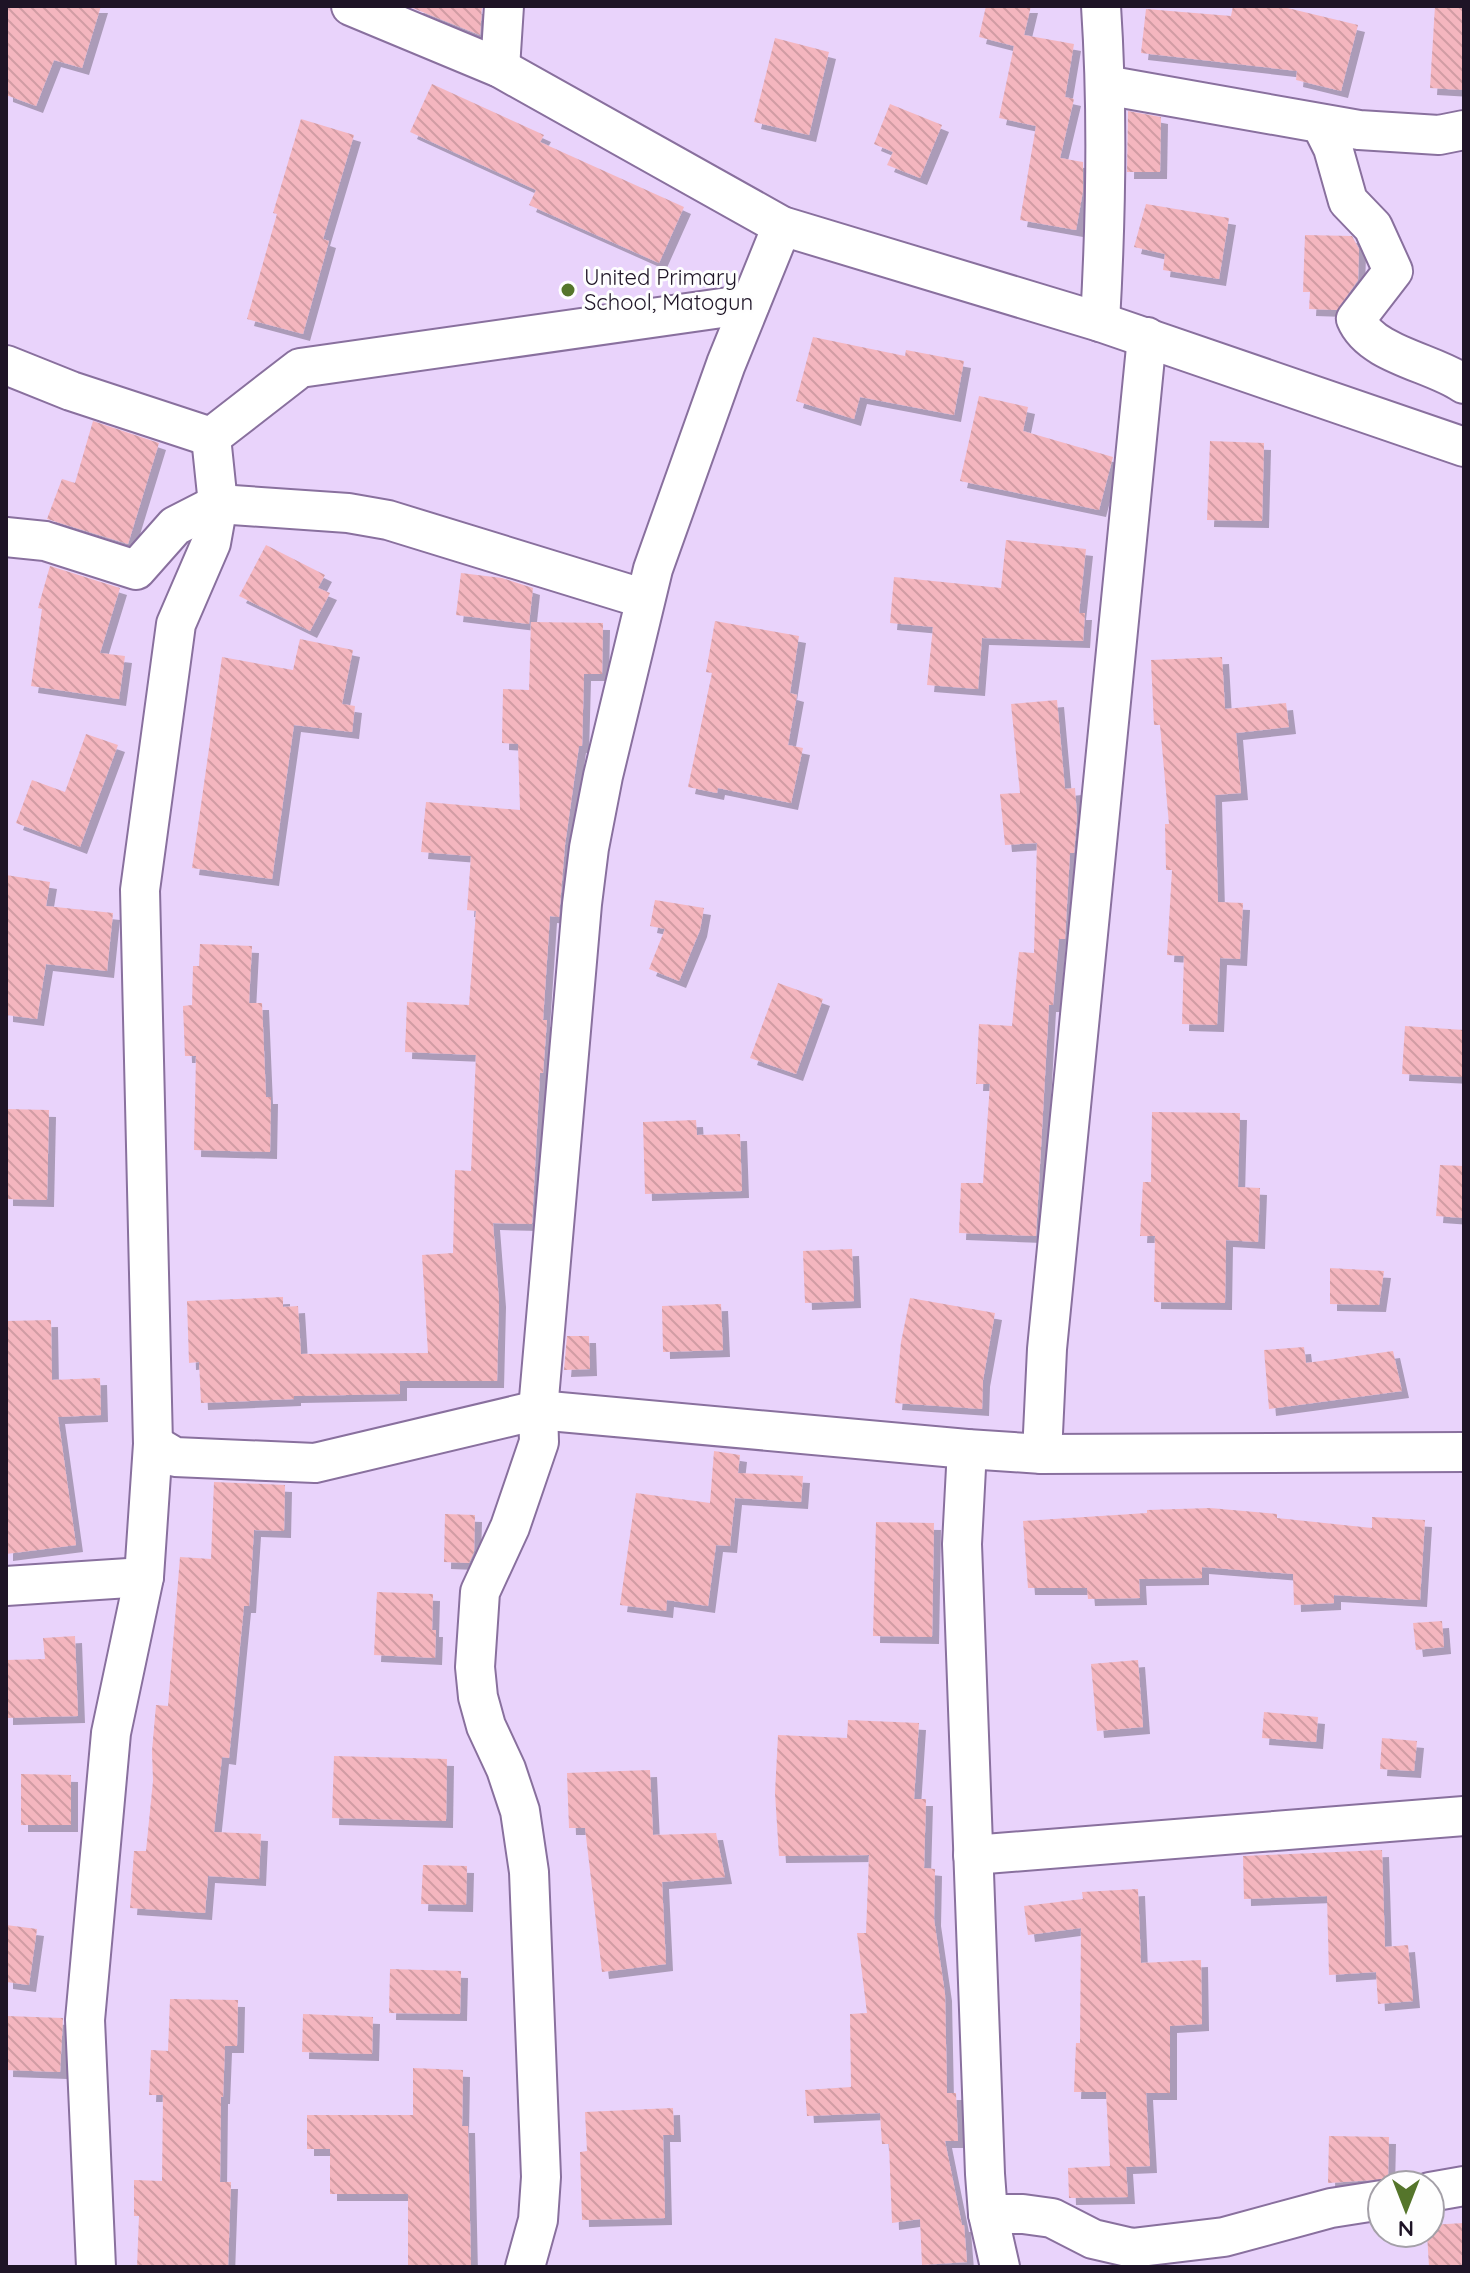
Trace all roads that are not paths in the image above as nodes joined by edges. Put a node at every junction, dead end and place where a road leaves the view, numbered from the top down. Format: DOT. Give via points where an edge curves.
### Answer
graph roads {
  1 [pos="351,6"];
  2 [pos="504,6"];
  3 [pos="1101,6"];
  4 [pos="500,68"];
  5 [pos="1105,85"];
  6 [pos="1321,124"];
  7 [pos="1464,130"];
  8 [pos="782,226"];
  9 [pos="750,304"];
  10 [pos="1100,322"];
  11 [pos="1147,337"];
  12 [pos="6,365"];
  13 [pos="1464,384"];
  14 [pos="211,437"];
  15 [pos="1464,447"];
  16 [pos="218,504"];
  17 [pos="6,537"];
  18 [pos="645,599"];
  19 [pos="538,1410"];
  20 [pos="153,1444"];
  21 [pos="967,1449"];
  22 [pos="1464,1452"];
  23 [pos="1042,1454"];
  24 [pos="144,1577"];
  25 [pos="6,1586"];
  26 [pos="1464,1816"];
  27 [pos="973,1855"];
  28 [pos="1366,2203"];
  29 [pos="988,2214"];
  30 [pos="96,2267"];
  31 [pos="525,2267"];
  32 [pos="1000,2267"];
  1 -- 4 [label="street"];
  2 -- 4 [label="street"];
  3 -- 5 [label="street"];
  4 -- 8 [label="street"];
  5 -- 6 [label="street"];
  5 -- 10 [label="street"];
  6 -- 7 [label="street" via="1412,135"];
  6 -- 13 [label="street" via="1348,201 1373,227 1393,271 1356,319 1362,333"];
  8 -- 9 [label="street"];
  8 -- 10 [label="street"];
  9 -- 14 [label="street" via="300,368"];
  9 -- 18 [label="street"];
  10 -- 11 [label="street"];
  11 -- 15 [label="street"];
  11 -- 23 [label="street" via="1047,1349"];
  12 -- 14 [label="street"];
  14 -- 16 [label="street"];
  16 -- 17 [label="street" via="175,526 136,570 45,541"];
  16 -- 18 [label="street" via="388,520"];
  16 -- 20 [label="street" via="211,543 176,624 140,890"];
  18 -- 19 [label="street" via="589,848"];
  19 -- 20 [label="street" via="315,1463 175,1457"];
  19 -- 21 [label="street"];
  19 -- 31 [label="street" via="539,1442 510,1527 480,1592 475,1667 486,1726 520,1811 529,1872 541,2177 538,2220"];
  20 -- 24 [label="street"];
  21 -- 23 [label="street"];
  21 -- 27 [label="street" via="962,1544"];
  22 -- 23 [label="street"];
  24 -- 25 [label="street"];
  24 -- 30 [label="street" via="111,1733 85,2020"];
  26 -- 27 [label="street"];
  27 -- 29 [label="street"];
  28 -- 29 [label="street" via="1224,2237 1132,2248 1093,2239 1052,2218"];
  29 -- 32 [label="street"];
}
